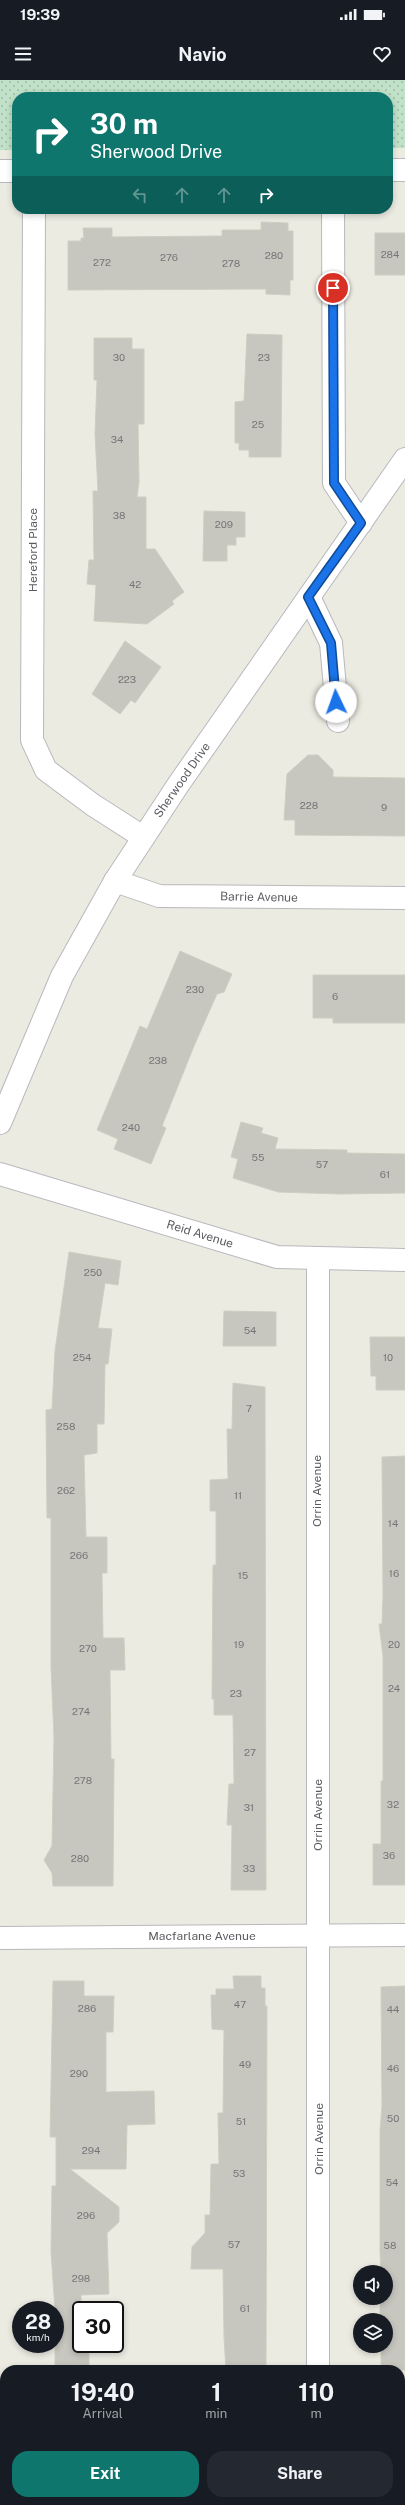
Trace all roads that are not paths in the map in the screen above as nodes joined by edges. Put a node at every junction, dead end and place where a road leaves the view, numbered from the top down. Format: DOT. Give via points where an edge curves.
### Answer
graph roads {
  1 [pos="393,170"];
  2 [pos="405,170"];
  3 [pos="0,171"];
  4 [pos="12,171"];
  5 [pos="34,214"];
  6 [pos="333,214"];
  7 [pos="405,459"];
  8 [pos="361,523"];
  9 [pos="308,597"];
  10 [pos="338,721"];
  11 [pos="143,837"];
  12 [pos="115,881"];
  13 [pos="405,898"];
  14 [pos="0,1123"];
  15 [pos="0,1174"];
  16 [pos="318,1260"];
  17 [pos="405,1260"];
  18 [pos="405,1935"];
  19 [pos="318,1936"];
  20 [pos="0,1938"];
  21 [pos="318,2365"];
  1 -- 2 [label="street"];
  3 -- 4 [label="street"];
  5 -- 11 [label="street, Hereford Place" via="32,740 46,770"];
  6 -- 8 [label="street" via="334,483"];
  7 -- 8 [label="street, Sherwood Drive"];
  8 -- 9 [label="street, Sherwood Drive"];
  9 -- 10 [label="street" via="331,643"];
  9 -- 11 [label="street, Sherwood Drive"];
  11 -- 12 [label="street, Sherwood Drive"];
  12 -- 13 [label="street, Barrie Avenue" via="159,896"];
  12 -- 14 [label="street, Sherwood Drive" via="62,976"];
  15 -- 16 [label="street, Reid Avenue" via="277,1257"];
  16 -- 17 [label="street, Reid Avenue"];
  16 -- 19 [label="street, Orrin Avenue"];
  18 -- 19 [label="street, Macfarlane Avenue"];
  19 -- 20 [label="street, Macfarlane Avenue"];
  19 -- 21 [label="street, Orrin Avenue"];
}
